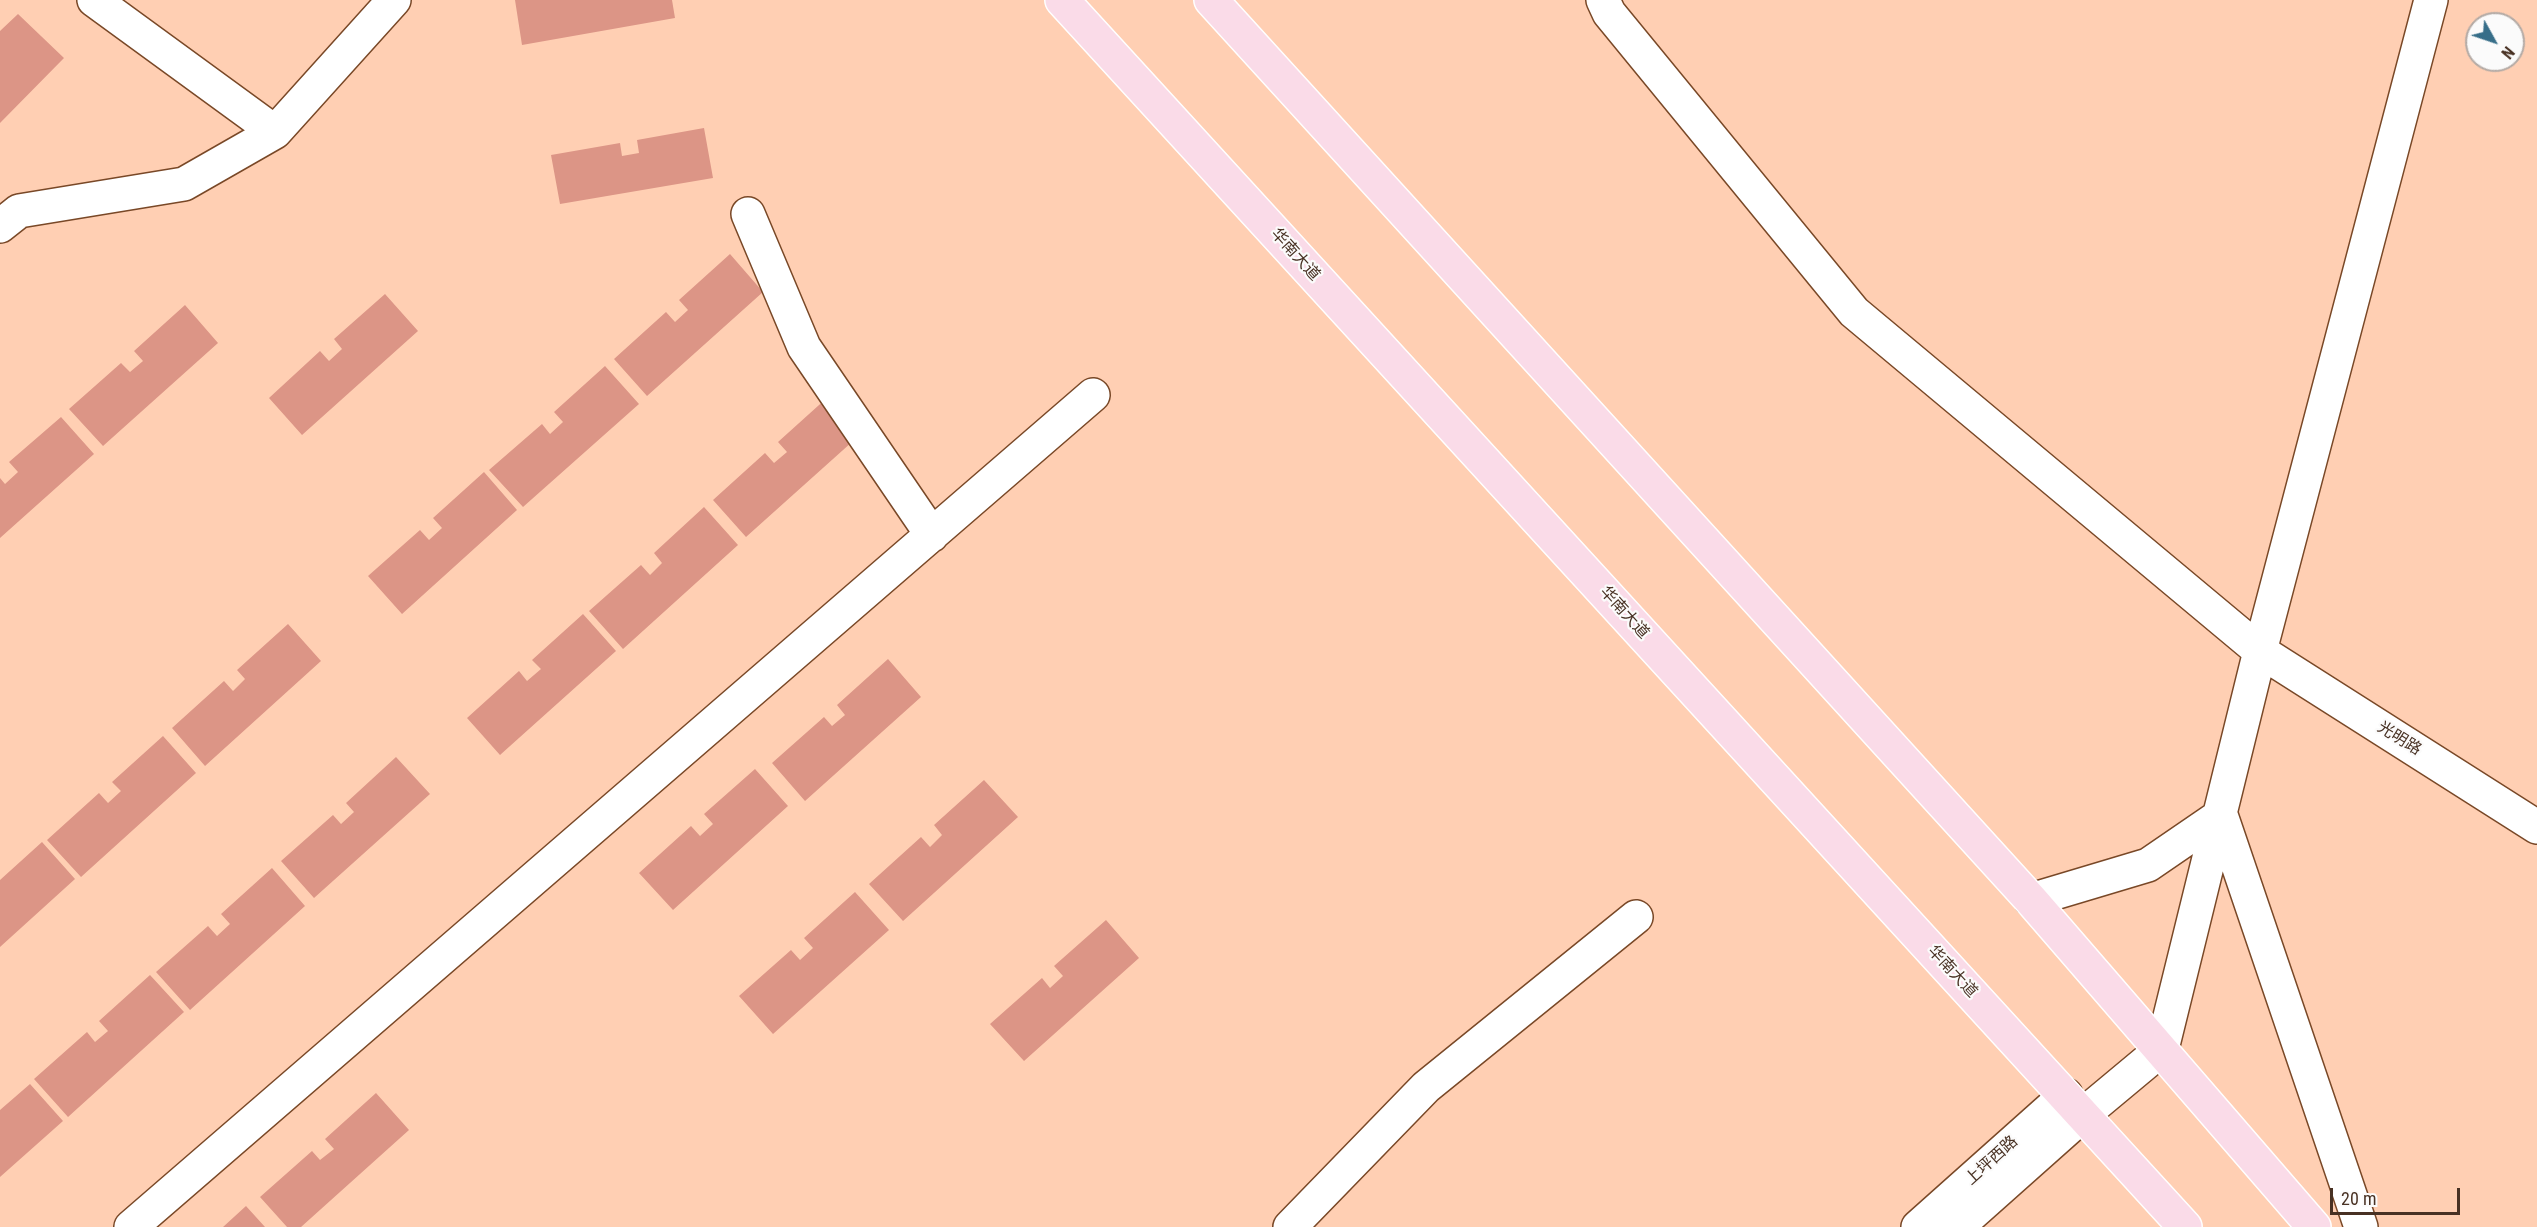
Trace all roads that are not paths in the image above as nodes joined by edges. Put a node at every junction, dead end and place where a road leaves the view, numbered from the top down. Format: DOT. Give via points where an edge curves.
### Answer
graph roads {
  1 [pos="94,0"];
  2 [pos="394,0"];
  3 [pos="1062,0"];
  4 [pos="1211,0"];
  5 [pos="1603,0"];
  6 [pos="2431,0"];
  7 [pos="275,132"];
  8 [pos="748,214"];
  9 [pos="0,226"];
  10 [pos="1093,395"];
  11 [pos="932,535"];
  12 [pos="2260,651"];
  13 [pos="2221,815"];
  14 [pos="2537,827"];
  15 [pos="2031,900"];
  16 [pos="1636,917"];
  17 [pos="2162,1049"];
  18 [pos="2075,1104"];
  19 [pos="131,1227"];
  20 [pos="1290,1227"];
  21 [pos="1918,1227"];
  22 [pos="1957,1227"];
  23 [pos="2185,1227"];
  24 [pos="2314,1227"];
  25 [pos="2361,1227"];
  1 -- 7 [label="street"];
  2 -- 7 [label="street"];
  3 -- 18 [label="main road, 华南大道"];
  4 -- 15 [label="main road"];
  5 -- 12 [label="street, 光明路" via="1609,13 1854,312"];
  6 -- 12 [label="street"];
  7 -- 9 [label="street" via="184,184 19,211"];
  8 -- 11 [label="street" via="804,347"];
  10 -- 11 [label="street"];
  11 -- 19 [label="street"];
  12 -- 13 [label="street"];
  12 -- 14 [label="street, 光明路"];
  13 -- 15 [label="street" via="2148,865"];
  13 -- 17 [label="street"];
  13 -- 25 [label="street"];
  15 -- 17 [label="main road"];
  16 -- 20 [label="street" via="1426,1087"];
  17 -- 18 [label="street"];
  17 -- 24 [label="main road"];
  18 -- 21 [label="street, 上坪西路"];
  18 -- 22 [label="street, 上坪西路"];
  18 -- 23 [label="main road, 华南大道"];
}
